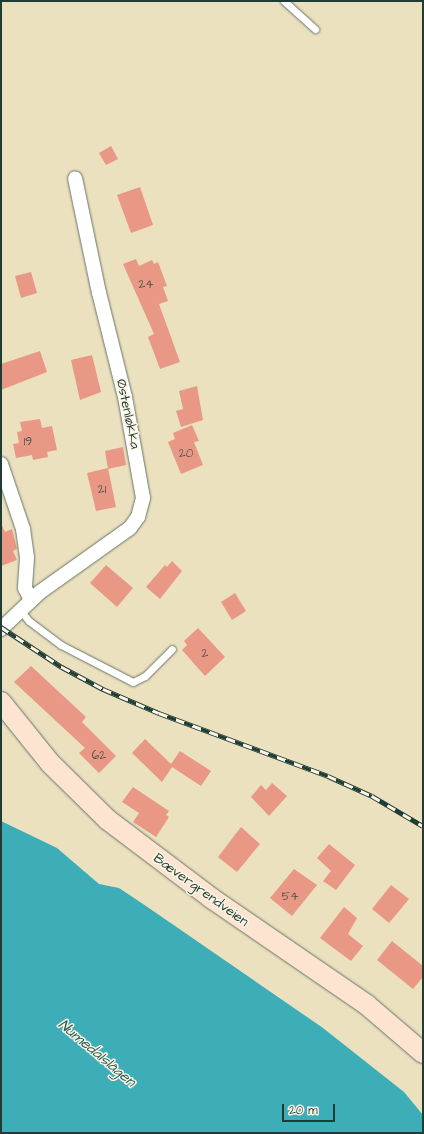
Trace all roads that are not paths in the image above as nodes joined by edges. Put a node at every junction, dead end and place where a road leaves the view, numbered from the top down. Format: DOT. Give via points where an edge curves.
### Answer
graph roads {
  1 [pos="284,1"];
  2 [pos="315,30"];
  3 [pos="75,178"];
  4 [pos="1,464"];
  5 [pos="31,600"];
  6 [pos="20,610"];
  7 [pos="1,629"];
  8 [pos="172,649"];
  9 [pos="1,702"];
  10 [pos="423,1053"];
  1 -- 2 [label="lane"];
  3 -- 5 [label="street, Østenløkka" via="99,293 126,397 143,498 138,517 130,528"];
  4 -- 5 [label="street" via="23,529 26,558 25,588 26,595"];
  5 -- 6 [label="street, Østenløkka"];
  6 -- 7 [label="street, Østenløkka"];
  6 -- 8 [label="lane" via="29,621 61,645 133,682 145,676"];
  9 -- 10 [label="main road, Bævergrendveien" via="50,763 108,820 216,902 367,1005"];
}
